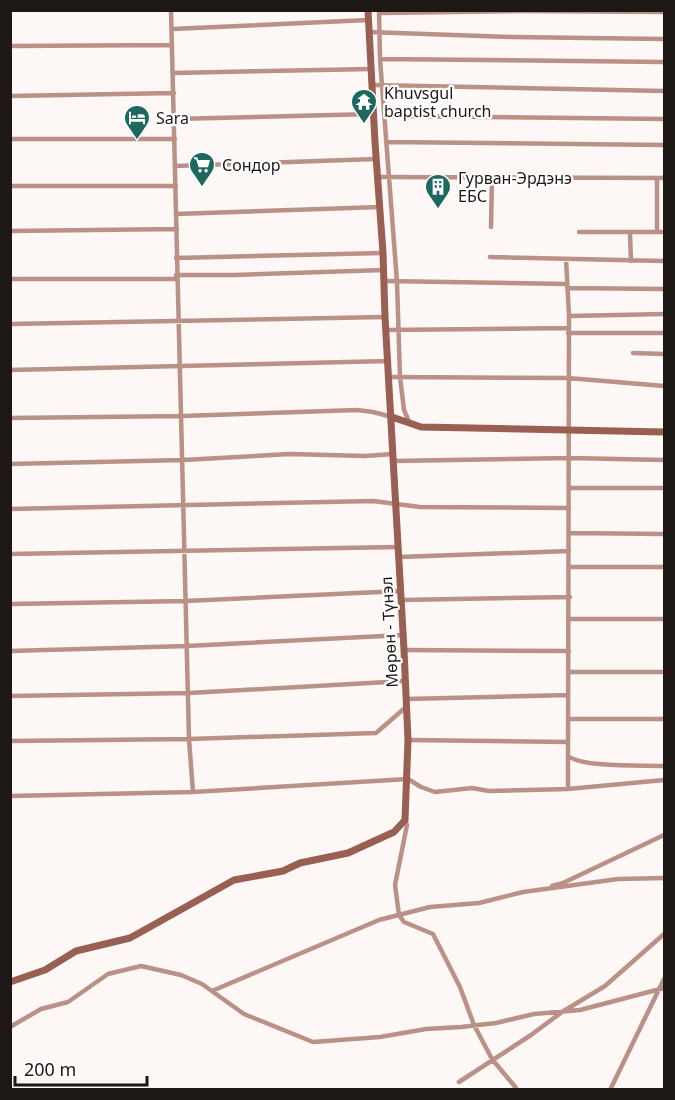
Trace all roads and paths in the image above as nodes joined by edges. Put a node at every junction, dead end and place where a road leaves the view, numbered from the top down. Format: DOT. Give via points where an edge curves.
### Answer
graph roads {
  1 [pos="171,10"];
  2 [pos="368,10"];
  3 [pos="380,12"];
  4 [pos="664,12"];
  5 [pos="368,20"];
  6 [pos="172,29"];
  7 [pos="369,32"];
  8 [pos="380,33"];
  9 [pos="664,39"];
  10 [pos="172,45"];
  11 [pos="10,46"];
  12 [pos="380,60"];
  13 [pos="664,62"];
  14 [pos="371,69"];
  15 [pos="173,73"];
  16 [pos="382,84"];
  17 [pos="372,85"];
  18 [pos="664,91"];
  19 [pos="174,93"];
  20 [pos="10,96"];
  21 [pos="373,114"];
  22 [pos="385,116"];
  23 [pos="174,119"];
  24 [pos="664,119"];
  25 [pos="10,139"];
  26 [pos="174,139"];
  27 [pos="387,142"];
  28 [pos="664,145"];
  29 [pos="376,159"];
  30 [pos="175,166"];
  31 [pos="379,177"];
  32 [pos="388,177"];
  33 [pos="492,177"];
  34 [pos="664,178"];
  35 [pos="657,179"];
  36 [pos="10,186"];
  37 [pos="176,186"];
  38 [pos="380,207"];
  39 [pos="656,211"];
  40 [pos="664,211"];
  41 [pos="176,214"];
  42 [pos="491,226"];
  43 [pos="177,229"];
  44 [pos="10,231"];
  45 [pos="579,232"];
  46 [pos="657,232"];
  47 [pos="664,232"];
  48 [pos="630,234"];
  49 [pos="383,253"];
  50 [pos="490,257"];
  51 [pos="176,258"];
  52 [pos="566,259"];
  53 [pos="631,261"];
  54 [pos="664,261"];
  55 [pos="384,270"];
  56 [pos="176,277"];
  57 [pos="10,279"];
  58 [pos="384,281"];
  59 [pos="397,282"];
  60 [pos="567,286"];
  61 [pos="664,289"];
  62 [pos="664,314"];
  63 [pos="569,316"];
  64 [pos="385,317"];
  65 [pos="179,320"];
  66 [pos="10,324"];
  67 [pos="386,330"];
  68 [pos="398,330"];
  69 [pos="568,330"];
  70 [pos="664,333"];
  71 [pos="633,353"];
  72 [pos="664,354"];
  73 [pos="389,361"];
  74 [pos="180,366"];
  75 [pos="10,370"];
  76 [pos="390,377"];
  77 [pos="400,377"];
  78 [pos="568,378"];
  79 [pos="664,386"];
  80 [pos="182,417"];
  81 [pos="392,417"];
  82 [pos="10,418"];
  83 [pos="410,424"];
  84 [pos="568,430"];
  85 [pos="664,432"];
  86 [pos="393,457"];
  87 [pos="569,458"];
  88 [pos="183,460"];
  89 [pos="664,460"];
  90 [pos="10,464"];
  91 [pos="569,488"];
  92 [pos="664,488"];
  93 [pos="184,504"];
  94 [pos="396,504"];
  95 [pos="569,508"];
  96 [pos="10,509"];
  97 [pos="569,533"];
  98 [pos="664,534"];
  99 [pos="398,547"];
  100 [pos="185,550"];
  101 [pos="569,551"];
  102 [pos="10,554"];
  103 [pos="399,557"];
  104 [pos="569,567"];
  105 [pos="664,567"];
  106 [pos="401,591"];
  107 [pos="570,597"];
  108 [pos="401,600"];
  109 [pos="186,601"];
  110 [pos="10,604"];
  111 [pos="570,619"];
  112 [pos="664,619"];
  113 [pos="404,635"];
  114 [pos="187,646"];
  115 [pos="404,650"];
  116 [pos="10,651"];
  117 [pos="569,651"];
  118 [pos="568,672"];
  119 [pos="664,672"];
  120 [pos="405,681"];
  121 [pos="189,693"];
  122 [pos="568,695"];
  123 [pos="10,696"];
  124 [pos="406,703"];
  125 [pos="568,719"];
  126 [pos="664,719"];
  127 [pos="189,739"];
  128 [pos="408,740"];
  129 [pos="10,741"];
  130 [pos="568,742"];
  131 [pos="568,756"];
  132 [pos="664,766"];
  133 [pos="408,779"];
  134 [pos="664,780"];
  135 [pos="568,789"];
  136 [pos="193,792"];
  137 [pos="10,796"];
  138 [pos="405,820"];
  139 [pos="664,835"];
  140 [pos="664,878"];
  141 [pos="533,891"];
  142 [pos="399,915"];
  143 [pos="664,934"];
  144 [pos="664,979"];
  145 [pos="10,982"];
  146 [pos="662,989"];
  147 [pos="212,991"];
  148 [pos="562,1012"];
  149 [pos="474,1025"];
  150 [pos="10,1027"];
  151 [pos="492,1059"];
  152 [pos="459,1082"];
  153 [pos="516,1088"];
  154 [pos="611,1088"];
  1 -- 6 [label="street"];
  2 -- 5 [label="street, Мөрөн - Түнэл"];
  3 -- 4 [label="street"];
  3 -- 8 [label="street"];
  5 -- 6 [label="street"];
  5 -- 7 [label="street, Мөрөн - Түнэл"];
  6 -- 10 [label="street"];
  7 -- 8 [label="street"];
  7 -- 14 [label="street, Мөрөн - Түнэл"];
  8 -- 9 [label="street"];
  8 -- 12 [label="street"];
  10 -- 11 [label="street"];
  10 -- 15 [label="street"];
  12 -- 13 [label="street"];
  12 -- 16 [label="street"];
  14 -- 15 [label="street"];
  14 -- 17 [label="street, Мөрөн - Түнэл"];
  15 -- 19 [label="street"];
  16 -- 17 [label="street"];
  16 -- 18 [label="street"];
  16 -- 22 [label="street"];
  17 -- 21 [label="street, Мөрөн - Түнэл"];
  19 -- 20 [label="street"];
  19 -- 23 [label="street"];
  21 -- 23 [label="street"];
  21 -- 29 [label="street, Мөрөн - Түнэл"];
  22 -- 24 [label="street"];
  22 -- 27 [label="street"];
  23 -- 26 [label="street"];
  25 -- 26 [label="street"];
  26 -- 30 [label="street"];
  27 -- 28 [label="street"];
  27 -- 32 [label="street"];
  29 -- 30 [label="street"];
  29 -- 31 [label="street, Мөрөн - Түнэл"];
  30 -- 37 [label="street"];
  31 -- 32 [label="street"];
  31 -- 38 [label="street, Мөрөн - Түнэл"];
  32 -- 33 [label="street"];
  32 -- 59 [label="street"];
  33 -- 35 [label="street"];
  33 -- 42 [label="street"];
  34 -- 35 [label="street"];
  35 -- 39 [label="street"];
  36 -- 37 [label="street"];
  37 -- 41 [label="street"];
  38 -- 41 [label="street"];
  38 -- 49 [label="street, Мөрөн - Түнэл"];
  39 -- 40 [label="street"];
  39 -- 46 [label="street"];
  41 -- 43 [label="street"];
  43 -- 44 [label="street"];
  43 -- 51 [label="street"];
  45 -- 48 [label="street"];
  46 -- 47 [label="street"];
  46 -- 48 [label="street"];
  48 -- 53 [label="street"];
  49 -- 51 [label="street"];
  49 -- 55 [label="street, Мөрөн - Түнэл"];
  50 -- 52 [label="street"];
  51 -- 56 [label="street"];
  52 -- 53 [label="street"];
  52 -- 60 [label="street"];
  53 -- 54 [label="street"];
  55 -- 56 [label="street"];
  55 -- 58 [label="street, Мөрөн - Түнэл"];
  56 -- 57 [label="street"];
  56 -- 65 [label="street"];
  58 -- 59 [label="street"];
  58 -- 64 [label="street, Мөрөн - Түнэл"];
  59 -- 60 [label="street"];
  59 -- 68 [label="street"];
  60 -- 61 [label="street"];
  60 -- 63 [label="street"];
  62 -- 63 [label="street"];
  63 -- 69 [label="street"];
  64 -- 65 [label="street"];
  64 -- 67 [label="street, Мөрөн - Түнэл"];
  65 -- 66 [label="street"];
  65 -- 74 [label="street"];
  67 -- 68 [label="street"];
  67 -- 73 [label="street, Мөрөн - Түнэл"];
  68 -- 69 [label="street"];
  68 -- 77 [label="street"];
  69 -- 70 [label="street"];
  69 -- 78 [label="street"];
  71 -- 72 [label="street"];
  73 -- 74 [label="street"];
  73 -- 76 [label="street, Мөрөн - Түнэл"];
  74 -- 75 [label="street"];
  74 -- 80 [label="street"];
  76 -- 77 [label="street"];
  76 -- 81 [label="street, Мөрөн - Түнэл"];
  77 -- 78 [label="street"];
  77 -- 83 [label="street"];
  78 -- 79 [label="street"];
  78 -- 84 [label="street"];
  80 -- 81 [label="street" via="357,410"];
  80 -- 82 [label="street"];
  80 -- 88 [label="street"];
  81 -- 83 [label="street"];
  81 -- 86 [label="street, Мөрөн - Түнэл"];
  83 -- 84 [label="street"];
  84 -- 85 [label="street"];
  84 -- 87 [label="street"];
  86 -- 87 [label="street"];
  86 -- 88 [label="street" via="290,454"];
  86 -- 94 [label="street, Мөрөн - Түнэл"];
  87 -- 89 [label="street"];
  87 -- 91 [label="street"];
  88 -- 90 [label="street"];
  88 -- 93 [label="street"];
  91 -- 92 [label="street"];
  91 -- 95 [label="street"];
  93 -- 94 [label="street"];
  93 -- 96 [label="street"];
  93 -- 100 [label="street"];
  94 -- 95 [label="street"];
  94 -- 99 [label="street, Мөрөн - Түнэл"];
  95 -- 97 [label="street"];
  97 -- 98 [label="street"];
  97 -- 101 [label="street"];
  99 -- 100 [label="street"];
  99 -- 103 [label="street, Мөрөн - Түнэл"];
  100 -- 102 [label="street"];
  100 -- 109 [label="street"];
  101 -- 103 [label="street"];
  101 -- 104 [label="street"];
  103 -- 106 [label="street, Мөрөн - Түнэл"];
  104 -- 105 [label="street"];
  104 -- 107 [label="street"];
  106 -- 108 [label="street, Мөрөн - Түнэл"];
  106 -- 109 [label="street"];
  107 -- 108 [label="street"];
  107 -- 111 [label="street"];
  108 -- 113 [label="street, Мөрөн - Түнэл"];
  109 -- 110 [label="street"];
  109 -- 114 [label="street"];
  111 -- 112 [label="street"];
  111 -- 117 [label="street"];
  113 -- 114 [label="street"];
  113 -- 115 [label="street, Мөрөн - Түнэл"];
  114 -- 116 [label="street"];
  114 -- 121 [label="street"];
  115 -- 117 [label="street"];
  115 -- 120 [label="street, Мөрөн - Түнэл"];
  117 -- 118 [label="street"];
  118 -- 119 [label="street"];
  118 -- 122 [label="street"];
  120 -- 121 [label="street"];
  120 -- 124 [label="street, Мөрөн - Түнэл"];
  121 -- 123 [label="street"];
  121 -- 127 [label="street"];
  122 -- 124 [label="street"];
  122 -- 125 [label="street"];
  124 -- 127 [label="street" via="376,733"];
  124 -- 128 [label="street, Мөрөн - Түнэл"];
  125 -- 126 [label="street"];
  125 -- 130 [label="street"];
  127 -- 129 [label="street"];
  127 -- 136 [label="street"];
  128 -- 130 [label="street"];
  128 -- 133 [label="street, Мөрөн - Түнэл"];
  130 -- 131 [label="street"];
  131 -- 132 [label="street" via="593,764"];
  131 -- 135 [label="street"];
  133 -- 135 [label="street" via="435,792 472,788"];
  133 -- 136 [label="street"];
  133 -- 138 [label="street, Мөрөн - Түнэл"];
  134 -- 135 [label="street"];
  136 -- 137 [label="street"];
  138 -- 142 [label="street" via="395,885"];
  138 -- 145 [label="street" via="394,832 348,853 234,880 130,938 76,951 45,970"];
  139 -- 141 [label="street" via="563,883"];
  140 -- 141 [label="street" via="618,879"];
  141 -- 142 [label="street"];
  142 -- 147 [label="street"];
  142 -- 149 [label="street" via="404,922 428,930 435,937"];
  143 -- 148 [label="street" via="605,986"];
  144 -- 146 [label="street"];
  146 -- 148 [label="street"];
  146 -- 154 [label="street"];
  147 -- 149 [label="street" via="244,1014 313,1042"];
  147 -- 150 [label="street" via="181,975 141,966 108,974 68,1002 41,1009"];
  148 -- 149 [label="street"];
  148 -- 151 [label="street"];
  149 -- 151 [label="street"];
  151 -- 152 [label="street"];
  151 -- 153 [label="street"];
}
